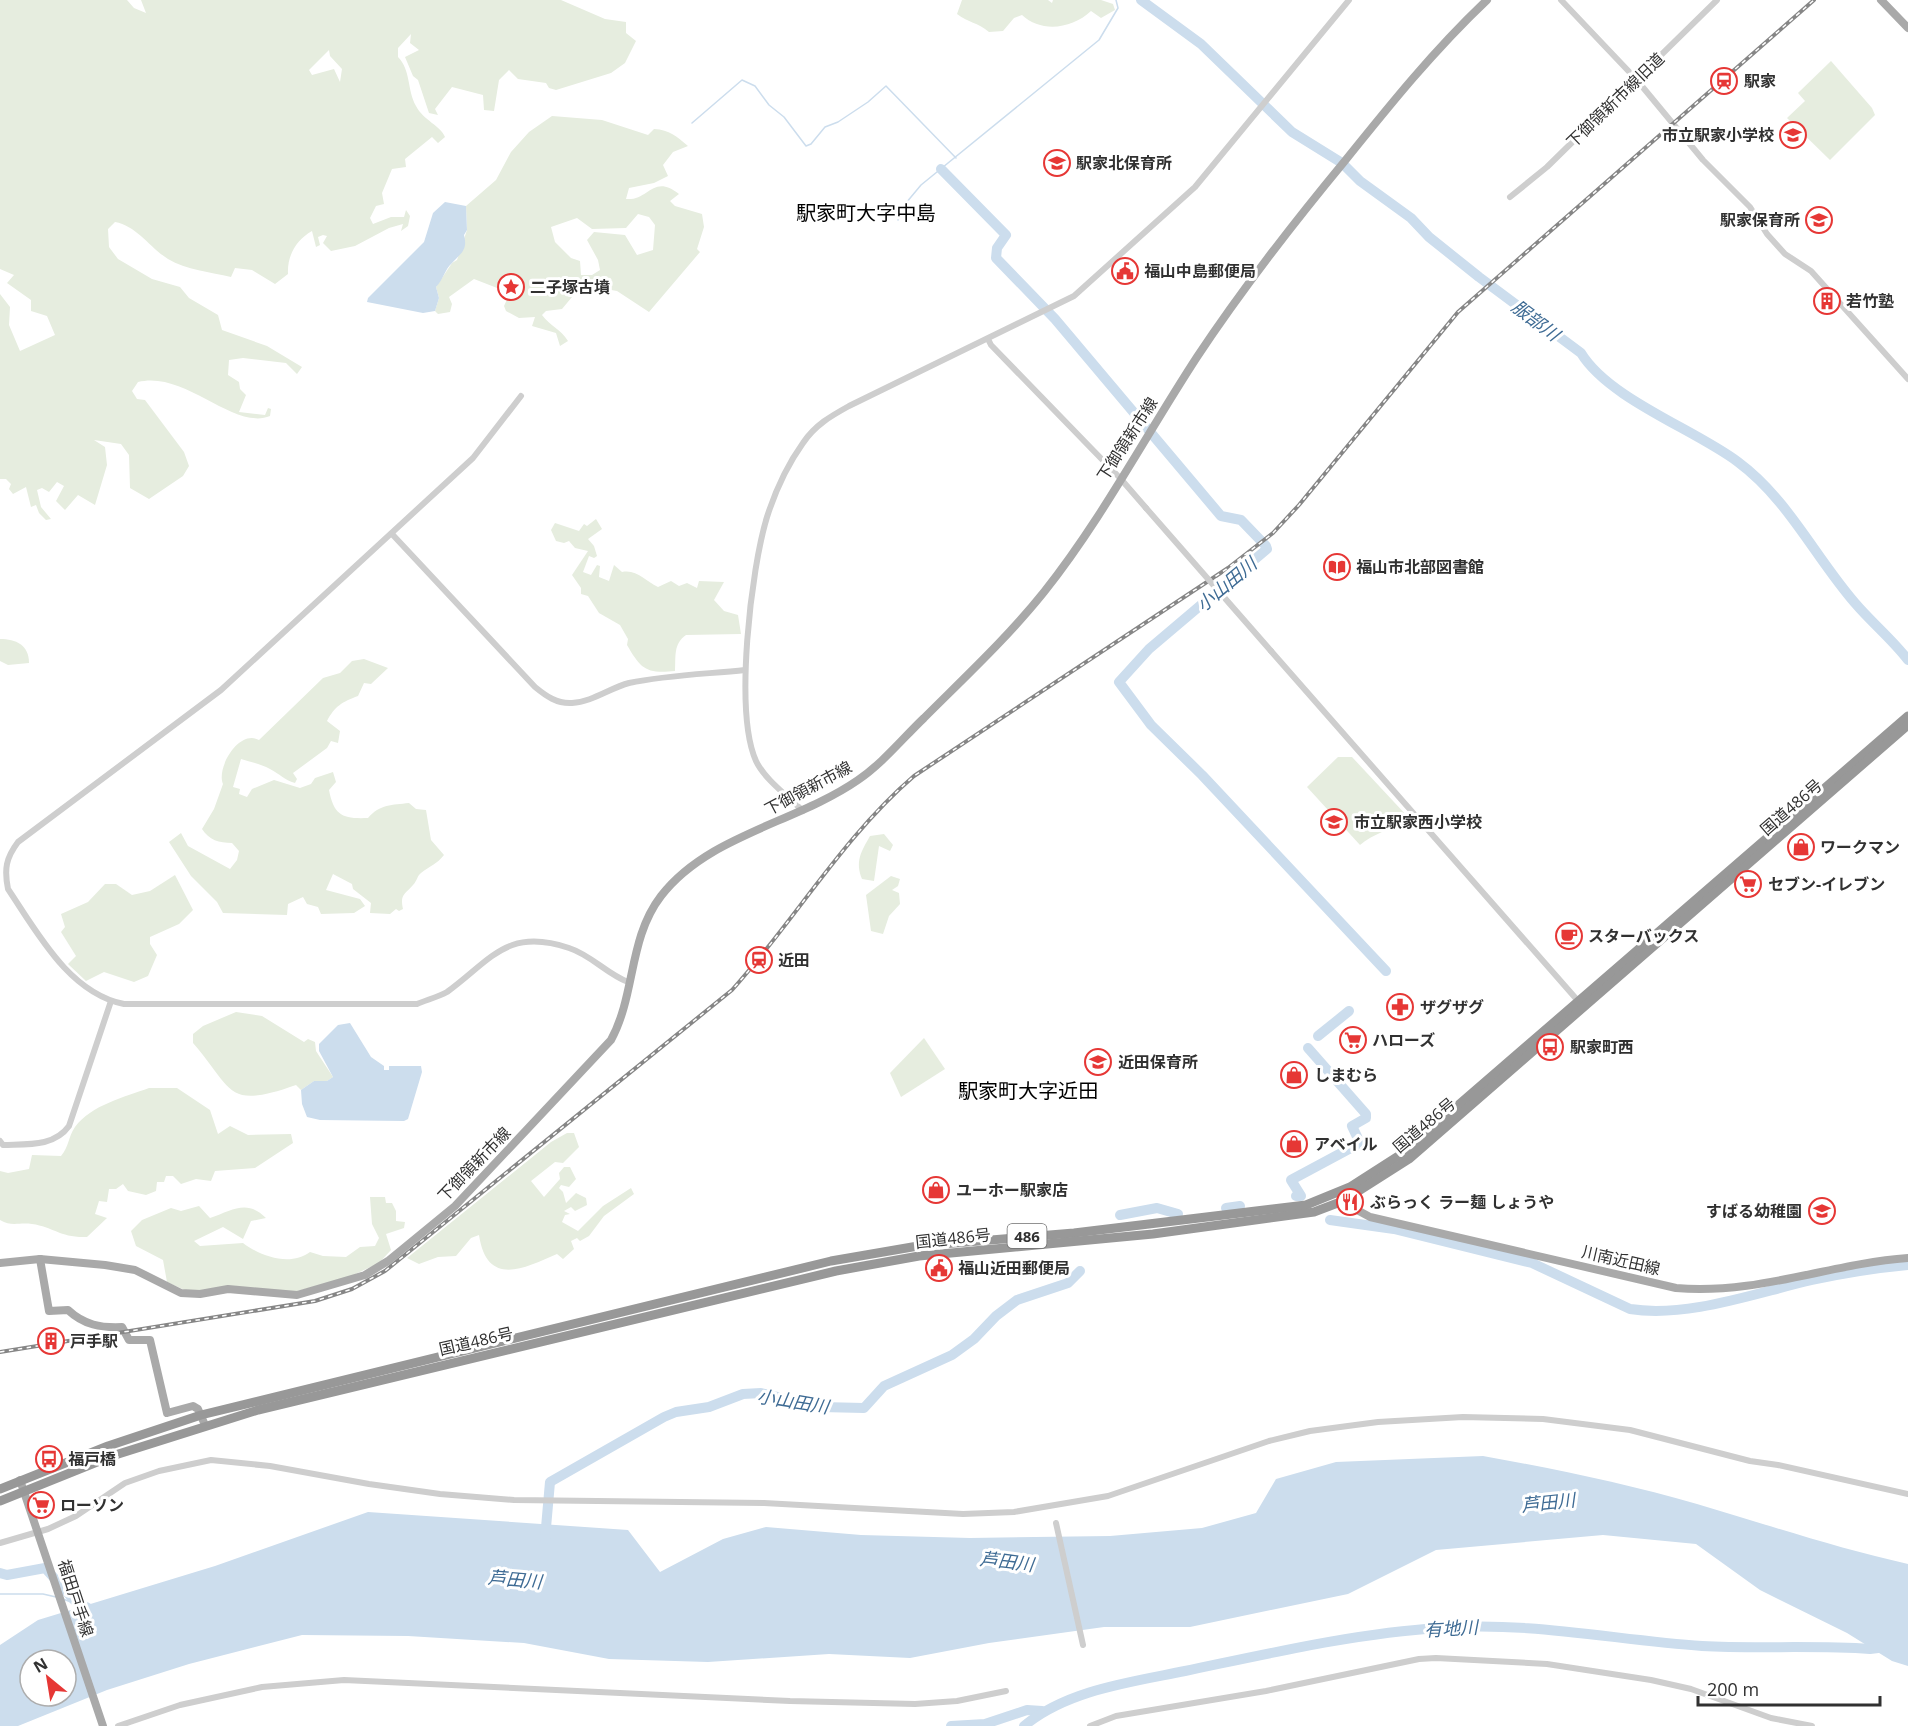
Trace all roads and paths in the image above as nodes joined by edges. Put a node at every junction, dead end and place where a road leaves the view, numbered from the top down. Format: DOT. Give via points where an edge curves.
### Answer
graph roads {
  1 [pos="1349,0"];
  2 [pos="1487,0"];
  3 [pos="1561,0"];
  4 [pos="1717,0"];
  5 [pos="1881,0"];
  6 [pos="1908,28"];
  7 [pos="1636,79"];
  8 [pos="1510,197"];
  9 [pos="988,339"];
  10 [pos="1908,379"];
  11 [pos="521,396"];
  12 [pos="1120,478"];
  13 [pos="392,534"];
  14 [pos="745,670"];
  15 [pos="1908,716"];
  16 [pos="1908,725"];
  17 [pos="803,811"];
  18 [pos="3,865"];
  19 [pos="628,982"];
  20 [pos="111,1001"];
  21 [pos="1581,1004"];
  22 [pos="0,1141"];
  23 [pos="1342,1197"];
  24 [pos="1908,1258"];
  25 [pos="40,1259"];
  26 [pos="0,1263"];
  27 [pos="201,1415"];
  28 [pos="205,1425"];
  29 [pos="20,1480"];
  30 [pos="0,1489"];
  31 [pos="23,1491"];
  32 [pos="1908,1494"];
  33 [pos="0,1501"];
  34 [pos="1056,1523"];
  35 [pos="38,1532"];
  36 [pos="0,1543"];
  37 [pos="1083,1646"];
  38 [pos="1006,1692"];
  39 [pos="103,1726"];
  40 [pos="118,1726"];
  41 [pos="1090,1726"];
  42 [pos="1812,1726"];
  1 -- 9 [label="street" via="1196,187 1074,296"];
  2 -- 12 [label="main road, 下御領新市線" via="1425,62 1254,276"];
  3 -- 7 [label="street"];
  4 -- 7 [label="street, 下御領新市線旧道"];
  5 -- 6 [label="main road"];
  7 -- 8 [label="street, 下御領新市線旧道" via="1547,167"];
  7 -- 10 [label="street" via="1671,125 1750,207 1785,254 1811,271"];
  9 -- 12 [label="street"];
  9 -- 14 [label="street" via="824,420 803,443 780,485 762,536"];
  11 -- 13 [label="street" via="473,458"];
  12 -- 17 [label="main road, 下御領新市線" via="1051,582 1020,619 871,770"];
  12 -- 21 [label="street, bridge"];
  13 -- 14 [label="street" via="535,687 553,700 571,703 645,680"];
  13 -- 18 [label="street" via="220,690 18,842"];
  14 -- 17 [label="street" via="750,736 757,763"];
  15 -- 21 [label="highway, 国道486号 / 486"];
  16 -- 21 [label="highway, 国道486号 / 486"];
  17 -- 19 [label="main road, 下御領新市線" via="734,842 680,875 642,926"];
  18 -- 20 [label="street" via="8,889 70,975 99,997"];
  19 -- 20 [label="street" via="572,948 533,942 495,952 445,993 417,1004 147,1005"];
  19 -- 25 [label="main road, 下御領新市線" via="625,1008 612,1040 588,1067 455,1206 388,1261 364,1275 297,1295 228,1290 200,1294 181,1293 135,1270"];
  20 -- 22 [label="street" via="64,1134 42,1143 3,1145"];
  21 -- 23 [label="highway, 国道486号 / 486" via="1404,1153"];
  23 -- 24 [label="main road, 川南近田線" via="1370,1216 1676,1288 1722,1290 1759,1286 1830,1269"];
  23 -- 27 [label="highway, 国道486号 / 486" via="1238,1215 864,1254"];
  23 -- 28 [label="highway, 国道486号 / 486" via="1314,1212 1153,1234 919,1256 864,1265"];
  25 -- 26 [label="main road, 下御領新市線"];
  25 -- 27 [label="main road" via="49,1311 68,1310 80,1321 104,1328 122,1327 129,1340 150,1340 167,1413 193,1406"];
  27 -- 28 [label="main road"];
  27 -- 29 [label="highway, 国道486号 / 486"];
  28 -- 31 [label="highway, 国道486号 / 486"];
  29 -- 30 [label="highway, 国道486号 / 486"];
  29 -- 31 [label="main road, 福田戸手線"];
  31 -- 33 [label="highway, 国道486号 / 486"];
  31 -- 35 [label="main road, 福田戸手線"];
  32 -- 35 [label="street" via="1750,1461 1630,1430 1543,1419 1462,1417 1310,1431 1269,1441 1108,1496 1014,1512 963,1514 764,1503 514,1500 429,1492 211,1460 125,1483 76,1516"];
  34 -- 37 [label="street"];
  35 -- 36 [label="street"];
  35 -- 39 [label="main road, 福田戸手線"];
  38 -- 40 [label="street" via="957,1701 904,1704 344,1680 262,1687 180,1705"];
  41 -- 42 [label="street" via="1116,1716 1436,1658 1547,1664 1651,1680 1691,1689 1771,1718"];
}
